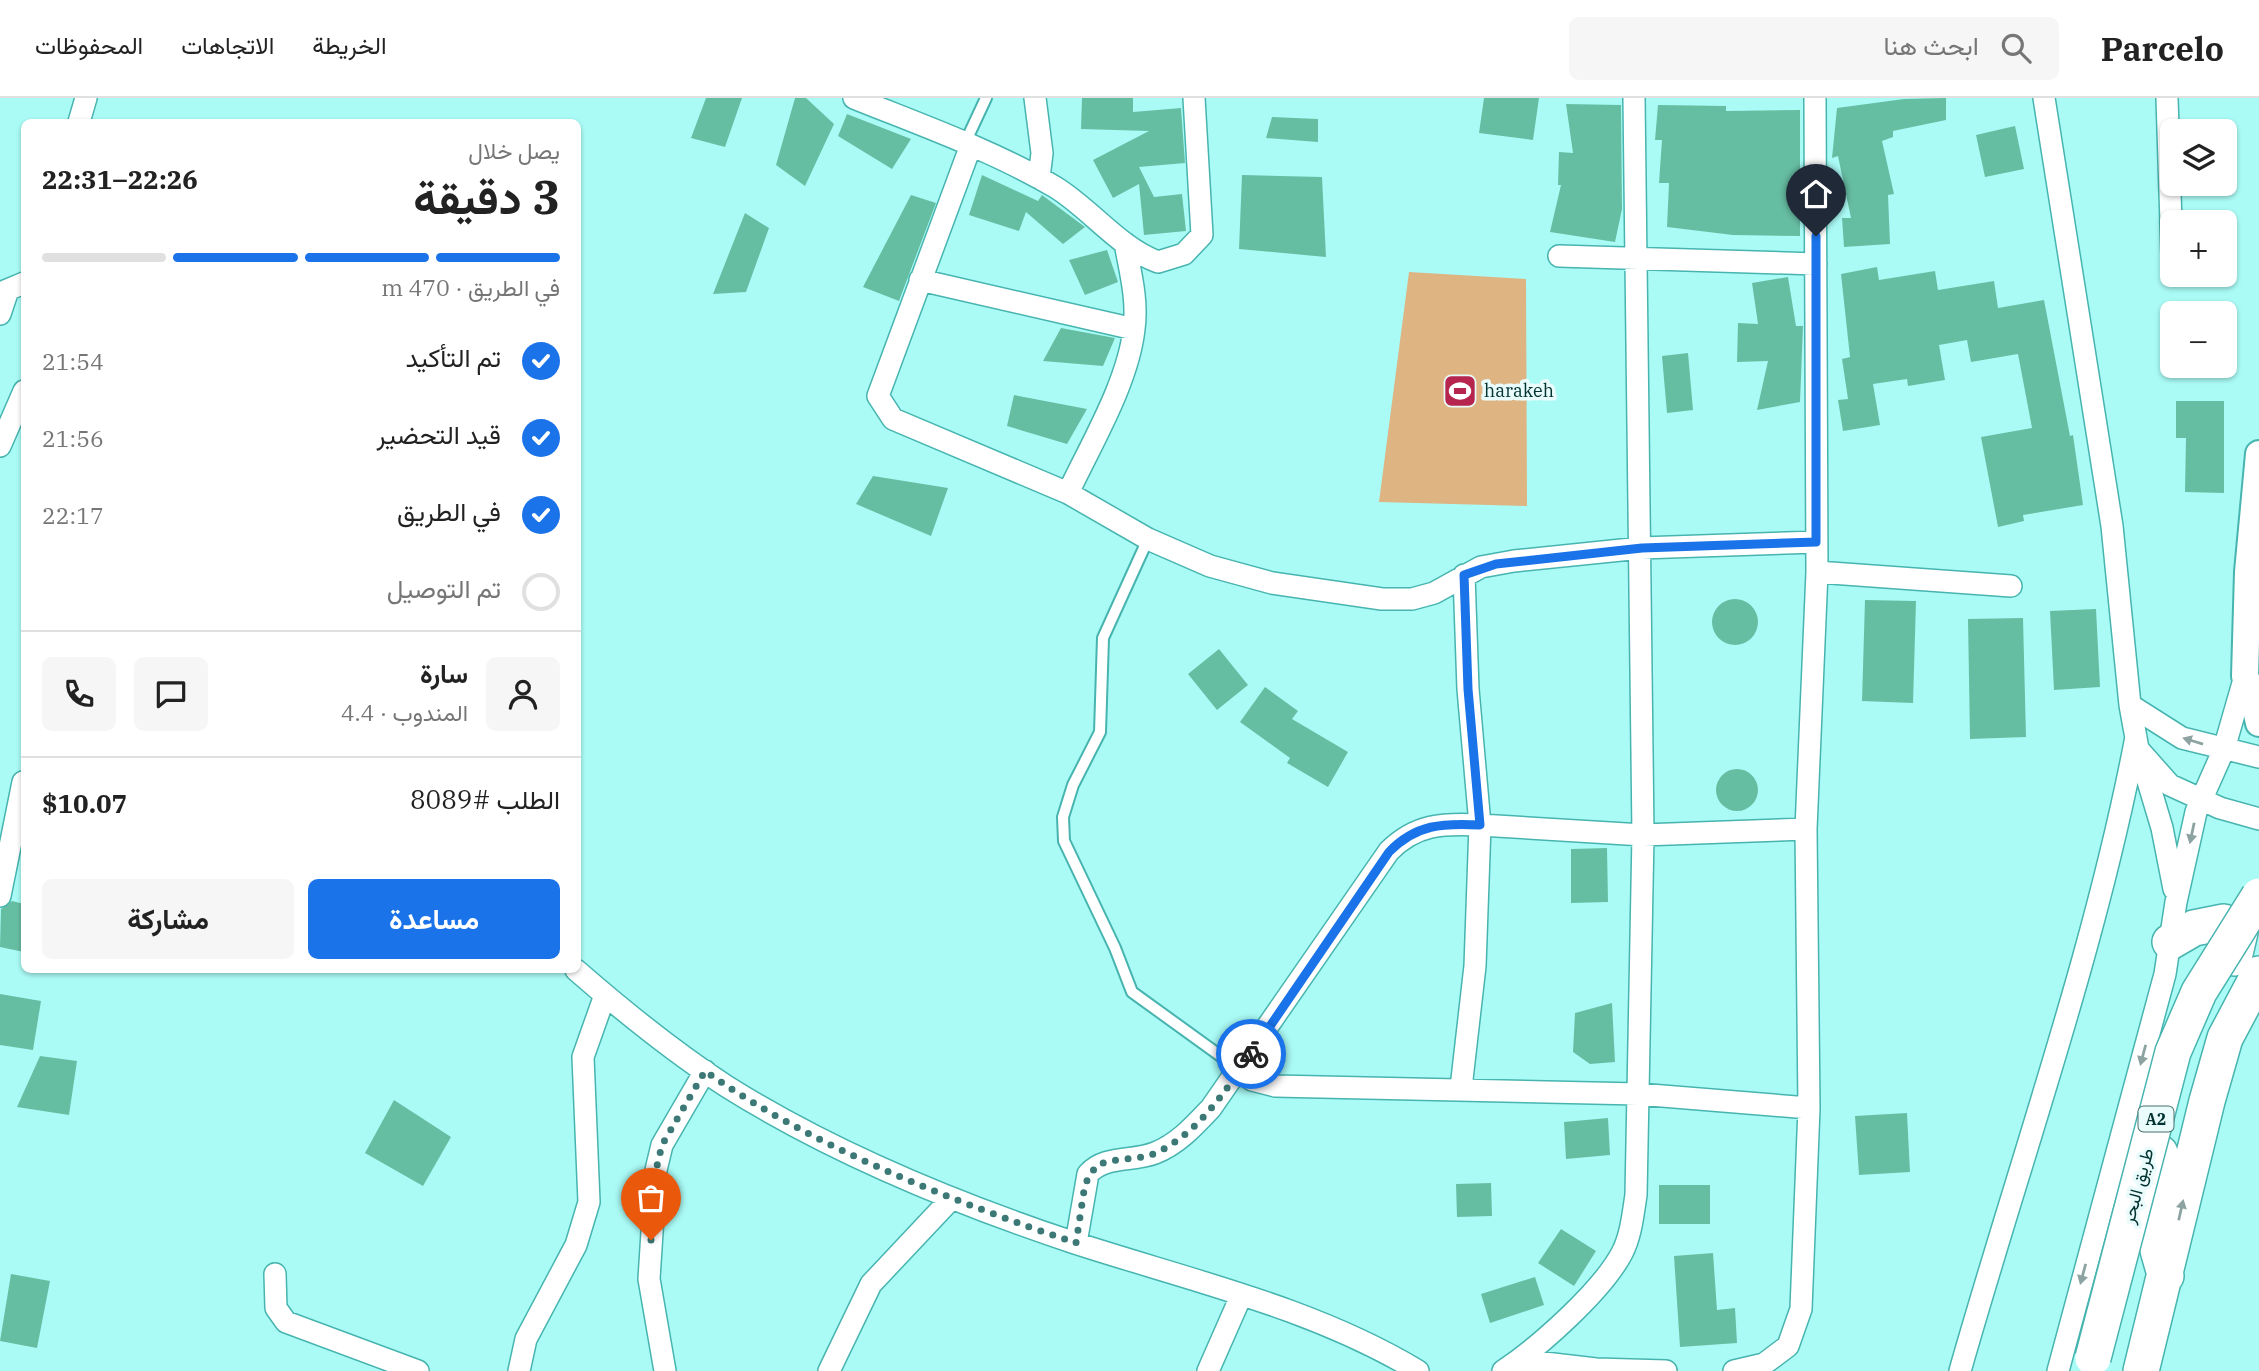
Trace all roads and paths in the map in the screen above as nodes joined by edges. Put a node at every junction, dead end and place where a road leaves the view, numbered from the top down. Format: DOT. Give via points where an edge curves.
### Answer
graph roads {
  1 [pos="86,98"];
  2 [pos="854,98"];
  3 [pos="986,98"];
  4 [pos="1035,98"];
  5 [pos="1194,98"];
  6 [pos="1634,98"];
  7 [pos="1815,98"];
  8 [pos="2043,98"];
  9 [pos="2166,98"];
  10 [pos="80,119"];
  11 [pos="968,144"];
  12 [pos="1039,178"];
  13 [pos="2170,210"];
  14 [pos="1125,243"];
  15 [pos="1559,256"];
  16 [pos="1638,259"];
  17 [pos="1816,264"];
  18 [pos="920,280"];
  19 [pos="11,289"];
  20 [pos="0,314"];
  21 [pos="1134,329"];
  22 [pos="21,398"];
  23 [pos="0,446"];
  24 [pos="2259,454"];
  25 [pos="1068,493"];
  26 [pos="1148,539"];
  27 [pos="1816,542"];
  28 [pos="1642,548"];
  29 [pos="1817,572"];
  30 [pos="1464,575"];
  31 [pos="2011,586"];
  32 [pos="2252,689"];
  33 [pos="2130,705"];
  34 [pos="2259,723"];
  35 [pos="2137,743"];
  36 [pos="2224,749"];
  37 [pos="2259,757"];
  38 [pos="21,792"];
  39 [pos="2201,800"];
  40 [pos="2253,818"];
  41 [pos="1480,825"];
  42 [pos="1806,829"];
  43 [pos="1643,835"];
  44 [pos="0,896"];
  45 [pos="2259,897"];
  46 [pos="2176,902"];
  47 [pos="2170,942"];
  48 [pos="579,973"];
  49 [pos="2259,974"];
  50 [pos="605,995"];
  51 [pos="1240,1070"];
  52 [pos="705,1071"];
  53 [pos="1461,1088"];
  54 [pos="1638,1094"];
  55 [pos="1810,1108"];
  56 [pos="951,1199"];
  57 [pos="1076,1243"];
  58 [pos="275,1274"];
  59 [pos="2166,1276"];
  60 [pos="1241,1296"];
  61 [pos="2092,1365"];
  62 [pos="1511,1366"];
  63 [pos="418,1371"];
  64 [pos="519,1371"];
  65 [pos="665,1371"];
  66 [pos="830,1371"];
  67 [pos="1208,1371"];
  68 [pos="1418,1371"];
  69 [pos="1666,1371"];
  70 [pos="1734,1371"];
  71 [pos="1960,1371"];
  72 [pos="2057,1371"];
  73 [pos="2141,1371"];
  1 -- 10 [label="street"];
  2 -- 11 [label="street"];
  3 -- 11 [label="lane"];
  4 -- 12 [label="street" via="1042,153"];
  5 -- 14 [label="street" via="1202,235 1184,254 1158,262"];
  6 -- 16 [label="street"];
  7 -- 17 [label="street"];
  8 -- 33 [label="street" via="2112,526"];
  9 -- 13 [label="street"];
  11 -- 12 [label="street"];
  11 -- 18 [label="street"];
  12 -- 14 [label="street"];
  14 -- 21 [label="street" via="1134,295"];
  15 -- 16 [label="street"];
  16 -- 17 [label="street"];
  16 -- 28 [label="street"];
  17 -- 27 [label="street"];
  18 -- 21 [label="street"];
  18 -- 25 [label="street" via="878,396 883,409 893,419"];
  19 -- 20 [label="street"];
  21 -- 25 [label="street" via="1107,410"];
  22 -- 23 [label="street"];
  24 -- 32 [label="street" via="2248,572"];
  25 -- 26 [label="street"];
  26 -- 30 [label="street" via="1238,575 1381,599 1434,593"];
  26 -- 51 [label="lane" via="1103,638 1100,732 1073,785 1063,817 1064,841 1132,992"];
  27 -- 28 [label="street"];
  27 -- 29 [label="street"];
  28 -- 30 [label="street" via="1496,564"];
  28 -- 43 [label="street"];
  29 -- 31 [label="street"];
  29 -- 42 [label="street"];
  30 -- 41 [label="street"];
  32 -- 34 [label="street"];
  32 -- 36 [label="street"];
  33 -- 35 [label="street"];
  36 -- 33 [label="street, one-way" via="2182,738"];
  35 -- 39 [label="street" via="2163,779"];
  35 -- 46 [label="street" via="2162,828"];
  35 -- 71 [label="street" via="2119,825 2053,1061"];
  36 -- 37 [label="street"];
  36 -- 39 [label="street"];
  38 -- 44 [label="street"];
  39 -- 40 [label="street"];
  39 -- 46 [label="street, one-way"];
  41 -- 43 [label="street"];
  41 -- 51 [label="street" via="1427,826 1406,836 1389,852"];
  41 -- 53 [label="street" via="1475,966"];
  42 -- 43 [label="street"];
  42 -- 55 [label="street"];
  43 -- 54 [label="street"];
  45 -- 61 [label="highway, طريق البحر / A2, bridge" via="2199,992 2173,1052"];
  46 -- 47 [label="street"];
  47 -- 59 [label="highway" via="2208,923 2224,922 2240,932 2237,954 2192,1042 2158,1160 2152,1222 2154,1245"];
  47 -- 72 [label="street, one-way"];
  48 -- 50 [label="street"];
  59 -- 49 [label="highway, A2, one-way" via="2225,1038"];
  50 -- 52 [label="street"];
  50 -- 64 [label="street" via="583,1057 589,1202 576,1245 526,1339"];
  51 -- 53 [label="street" via="1252,1080 1275,1086"];
  51 -- 57 [label="street" via="1212,1108 1176,1140 1140,1158 1096,1166 1085,1184"];
  52 -- 56 [label="street" via="785,1119"];
  52 -- 65 [label="street" via="662,1145 656,1170 649,1279"];
  53 -- 54 [label="street"];
  54 -- 55 [label="street"];
  54 -- 62 [label="street" via="1636,1195 1622,1252 1593,1289"];
  55 -- 70 [label="street" via="1801,1309 1795,1330 1776,1357 1752,1369"];
  56 -- 57 [label="street"];
  56 -- 66 [label="street" via="871,1284"];
  57 -- 60 [label="street"];
  58 -- 63 [label="street" via="276,1308 286,1322"];
  59 -- 73 [label="highway, A2"];
  60 -- 67 [label="street"];
  60 -- 68 [label="street" via="1338,1330"];
  62 -- 69 [label="street"];
}
